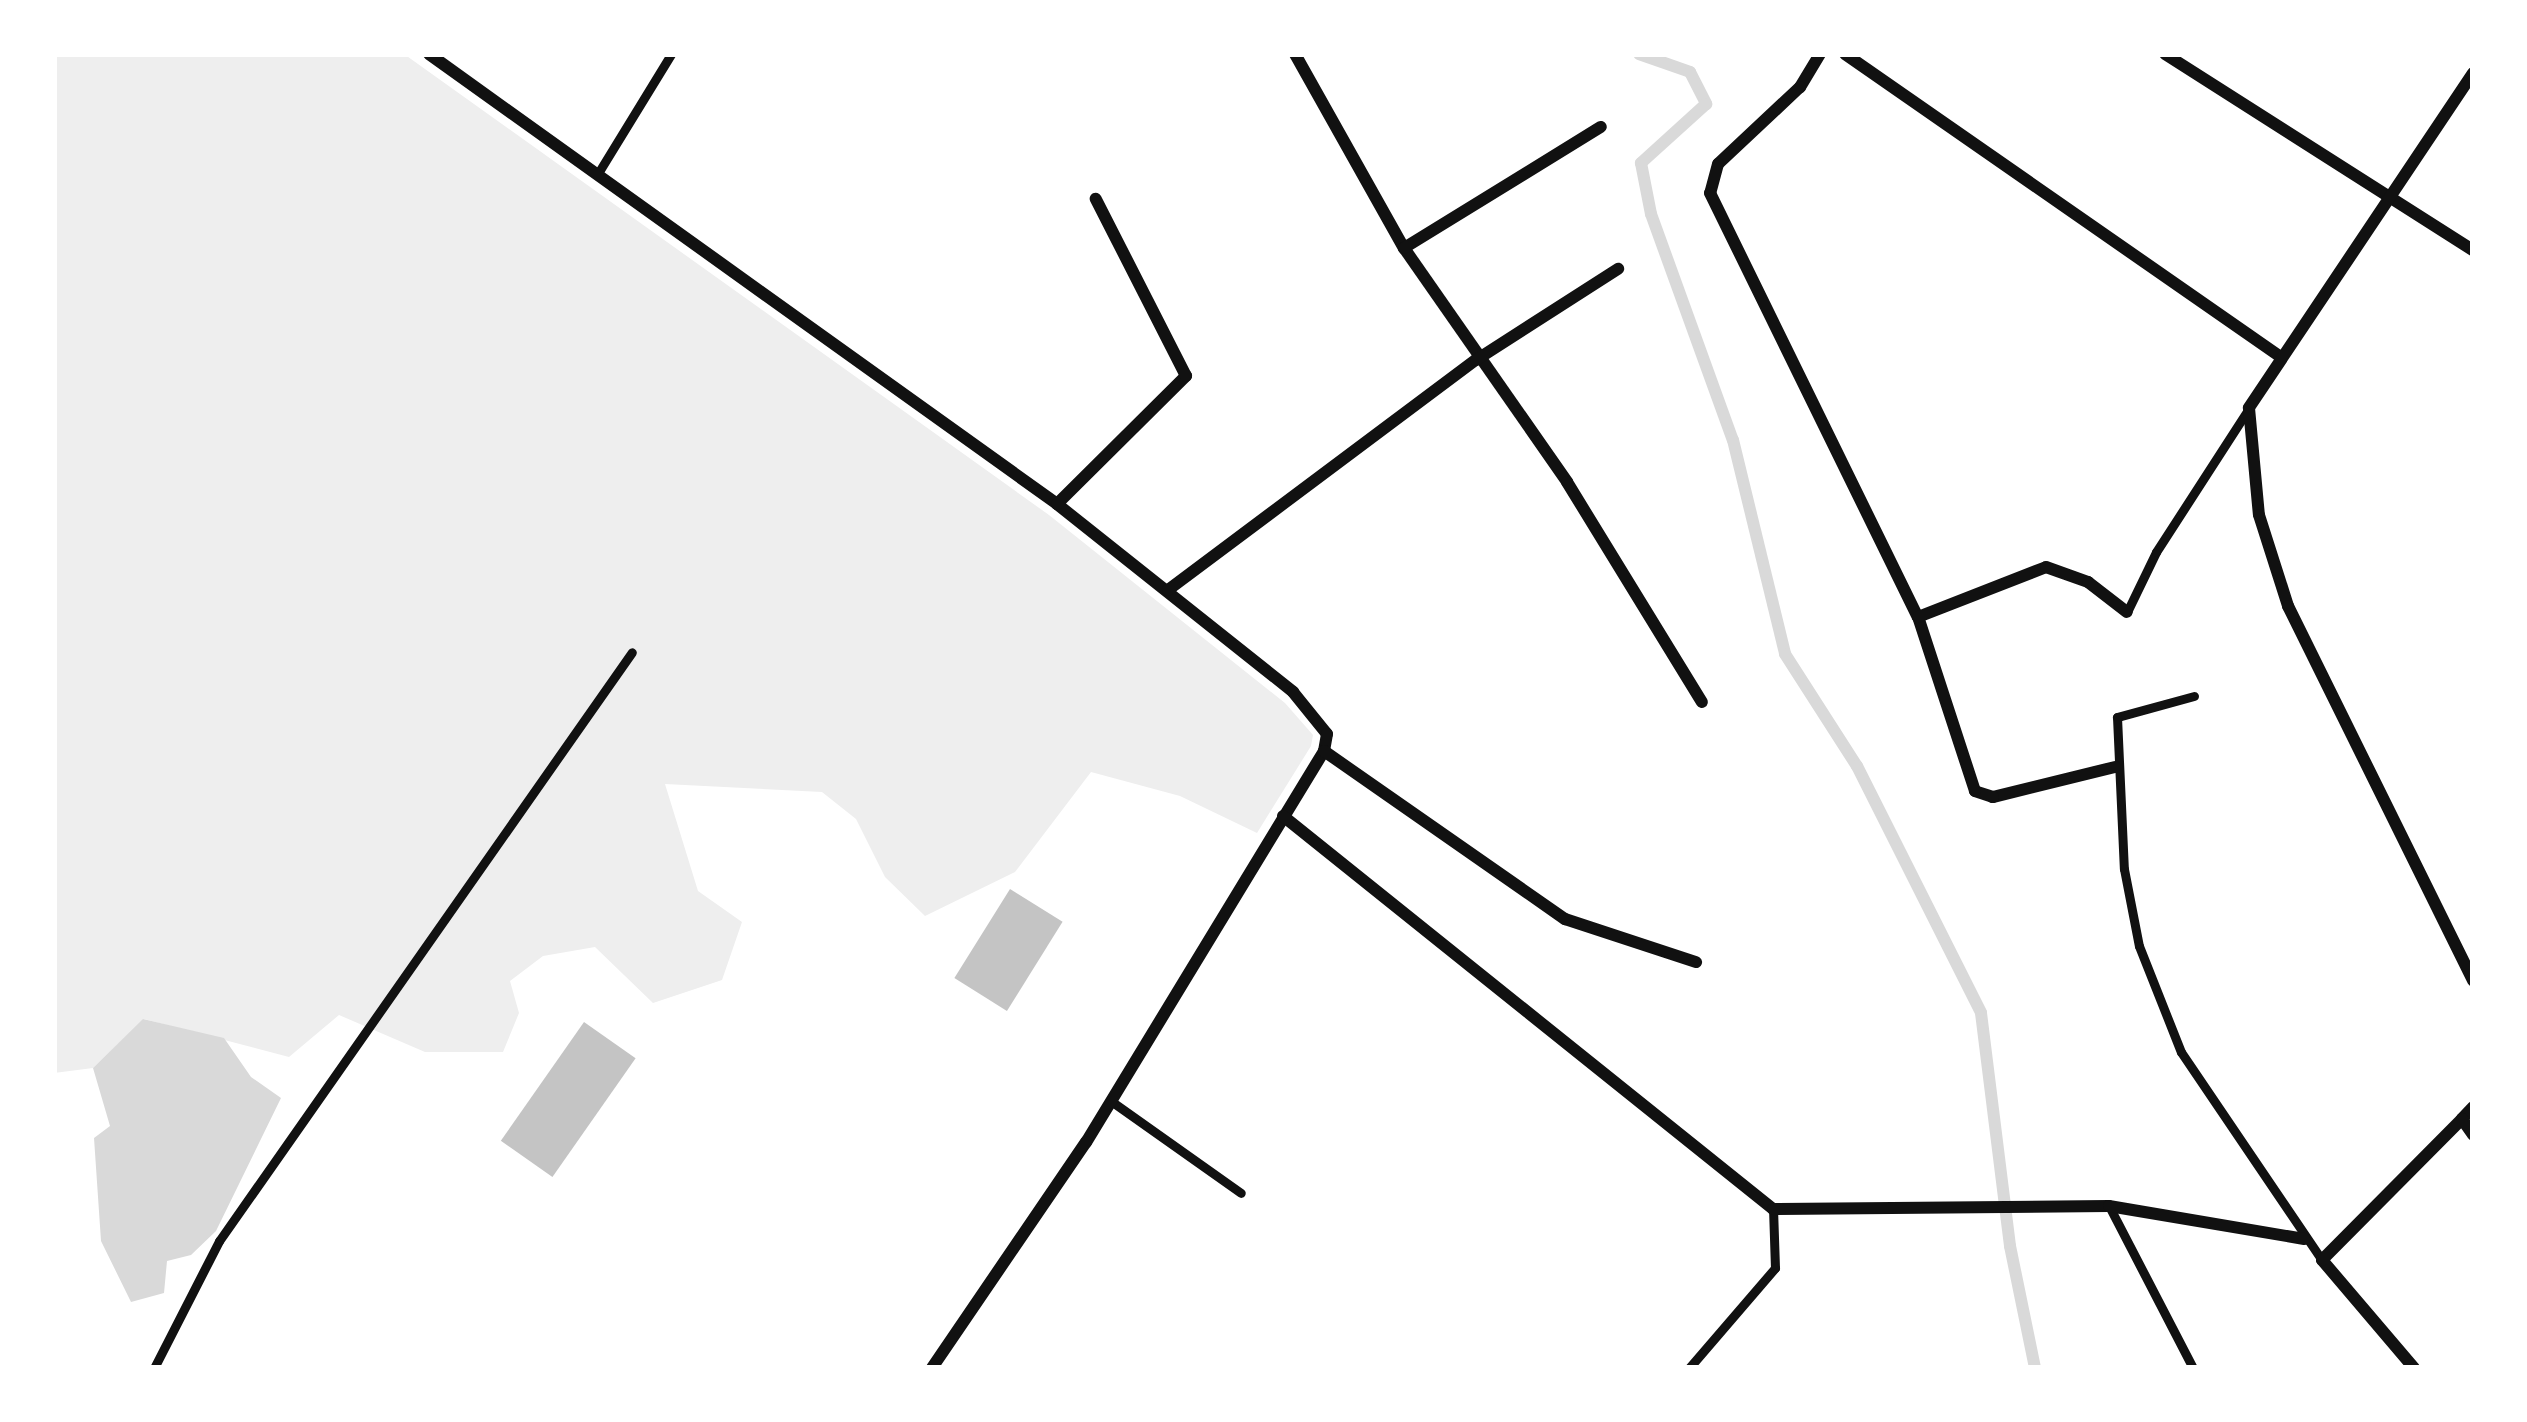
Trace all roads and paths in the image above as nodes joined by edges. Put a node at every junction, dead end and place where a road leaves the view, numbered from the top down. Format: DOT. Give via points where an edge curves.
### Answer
graph roads {
  1 [pos="429,54"];
  2 [pos="671,54"];
  3 [pos="1295,54"];
  4 [pos="1820,54"];
  5 [pos="1845,54"];
  6 [pos="2165,54"];
  7 [pos="2473,73"];
  8 [pos="1601,127"];
  9 [pos="600,170"];
  10 [pos="2384,197"];
  11 [pos="1096,199"];
  12 [pos="1404,248"];
  13 [pos="2473,250"];
  14 [pos="1618,268"];
  15 [pos="2278,355"];
  16 [pos="1476,360"];
  17 [pos="2249,408"];
  18 [pos="1057,504"];
  19 [pos="1168,590"];
  20 [pos="2128,612"];
  21 [pos="1918,617"];
  22 [pos="632,652"];
  23 [pos="2194,696"];
  24 [pos="1702,702"];
  25 [pos="1324,751"];
  26 [pos="2115,766"];
  27 [pos="1283,816"];
  28 [pos="1696,962"];
  29 [pos="2473,982"];
  30 [pos="1111,1101"];
  31 [pos="2473,1107"];
  32 [pos="2462,1119"];
  33 [pos="2473,1135"];
  34 [pos="1241,1193"];
  35 [pos="2109,1206"];
  36 [pos="1773,1209"];
  37 [pos="2305,1239"];
  38 [pos="2322,1261"];
  39 [pos="154,1368"];
  40 [pos="932,1368"];
  41 [pos="1689,1368"];
  42 [pos="2193,1368"];
  43 [pos="2414,1368"];
  1 -- 9 [label="street"];
  2 -- 9 [label="lane"];
  3 -- 12 [label="street"];
  4 -- 21 [label="street" via="1800,87 1718,164 1710,193"];
  5 -- 15 [label="street"];
  6 -- 10 [label="street"];
  7 -- 10 [label="street"];
  8 -- 12 [label="street"];
  9 -- 18 [label="street"];
  10 -- 13 [label="street"];
  10 -- 15 [label="street"];
  11 -- 18 [label="street" via="1186,376"];
  12 -- 16 [label="street"];
  14 -- 16 [label="street"];
  15 -- 17 [label="street"];
  16 -- 19 [label="street"];
  16 -- 24 [label="street" via="1567,482"];
  17 -- 20 [label="lane" via="2156,552"];
  17 -- 29 [label="street" via="2259,515 2288,607"];
  18 -- 19 [label="street"];
  19 -- 25 [label="street" via="1293,692 1320,720"];
  20 -- 21 [label="street" via="2087,582 2046,567"];
  21 -- 26 [label="street" via="1975,791 1993,797"];
  22 -- 39 [label="lane" via="219,1241"];
  23 -- 26 [label="lane" via="2117,717"];
  25 -- 27 [label="street"];
  25 -- 28 [label="street" via="1565,920"];
  26 -- 37 [label="lane" via="2124,869 2157,995 2181,1052"];
  27 -- 30 [label="street"];
  27 -- 36 [label="street"];
  30 -- 34 [label="lane"];
  30 -- 40 [label="street"];
  31 -- 32 [label="street"];
  32 -- 33 [label="street"];
  32 -- 38 [label="street"];
  35 -- 36 [label="street"];
  35 -- 37 [label="street"];
  35 -- 42 [label="lane"];
  36 -- 41 [label="lane" via="1775,1268"];
  37 -- 38 [label="lane"];
  38 -- 43 [label="street"];
}
